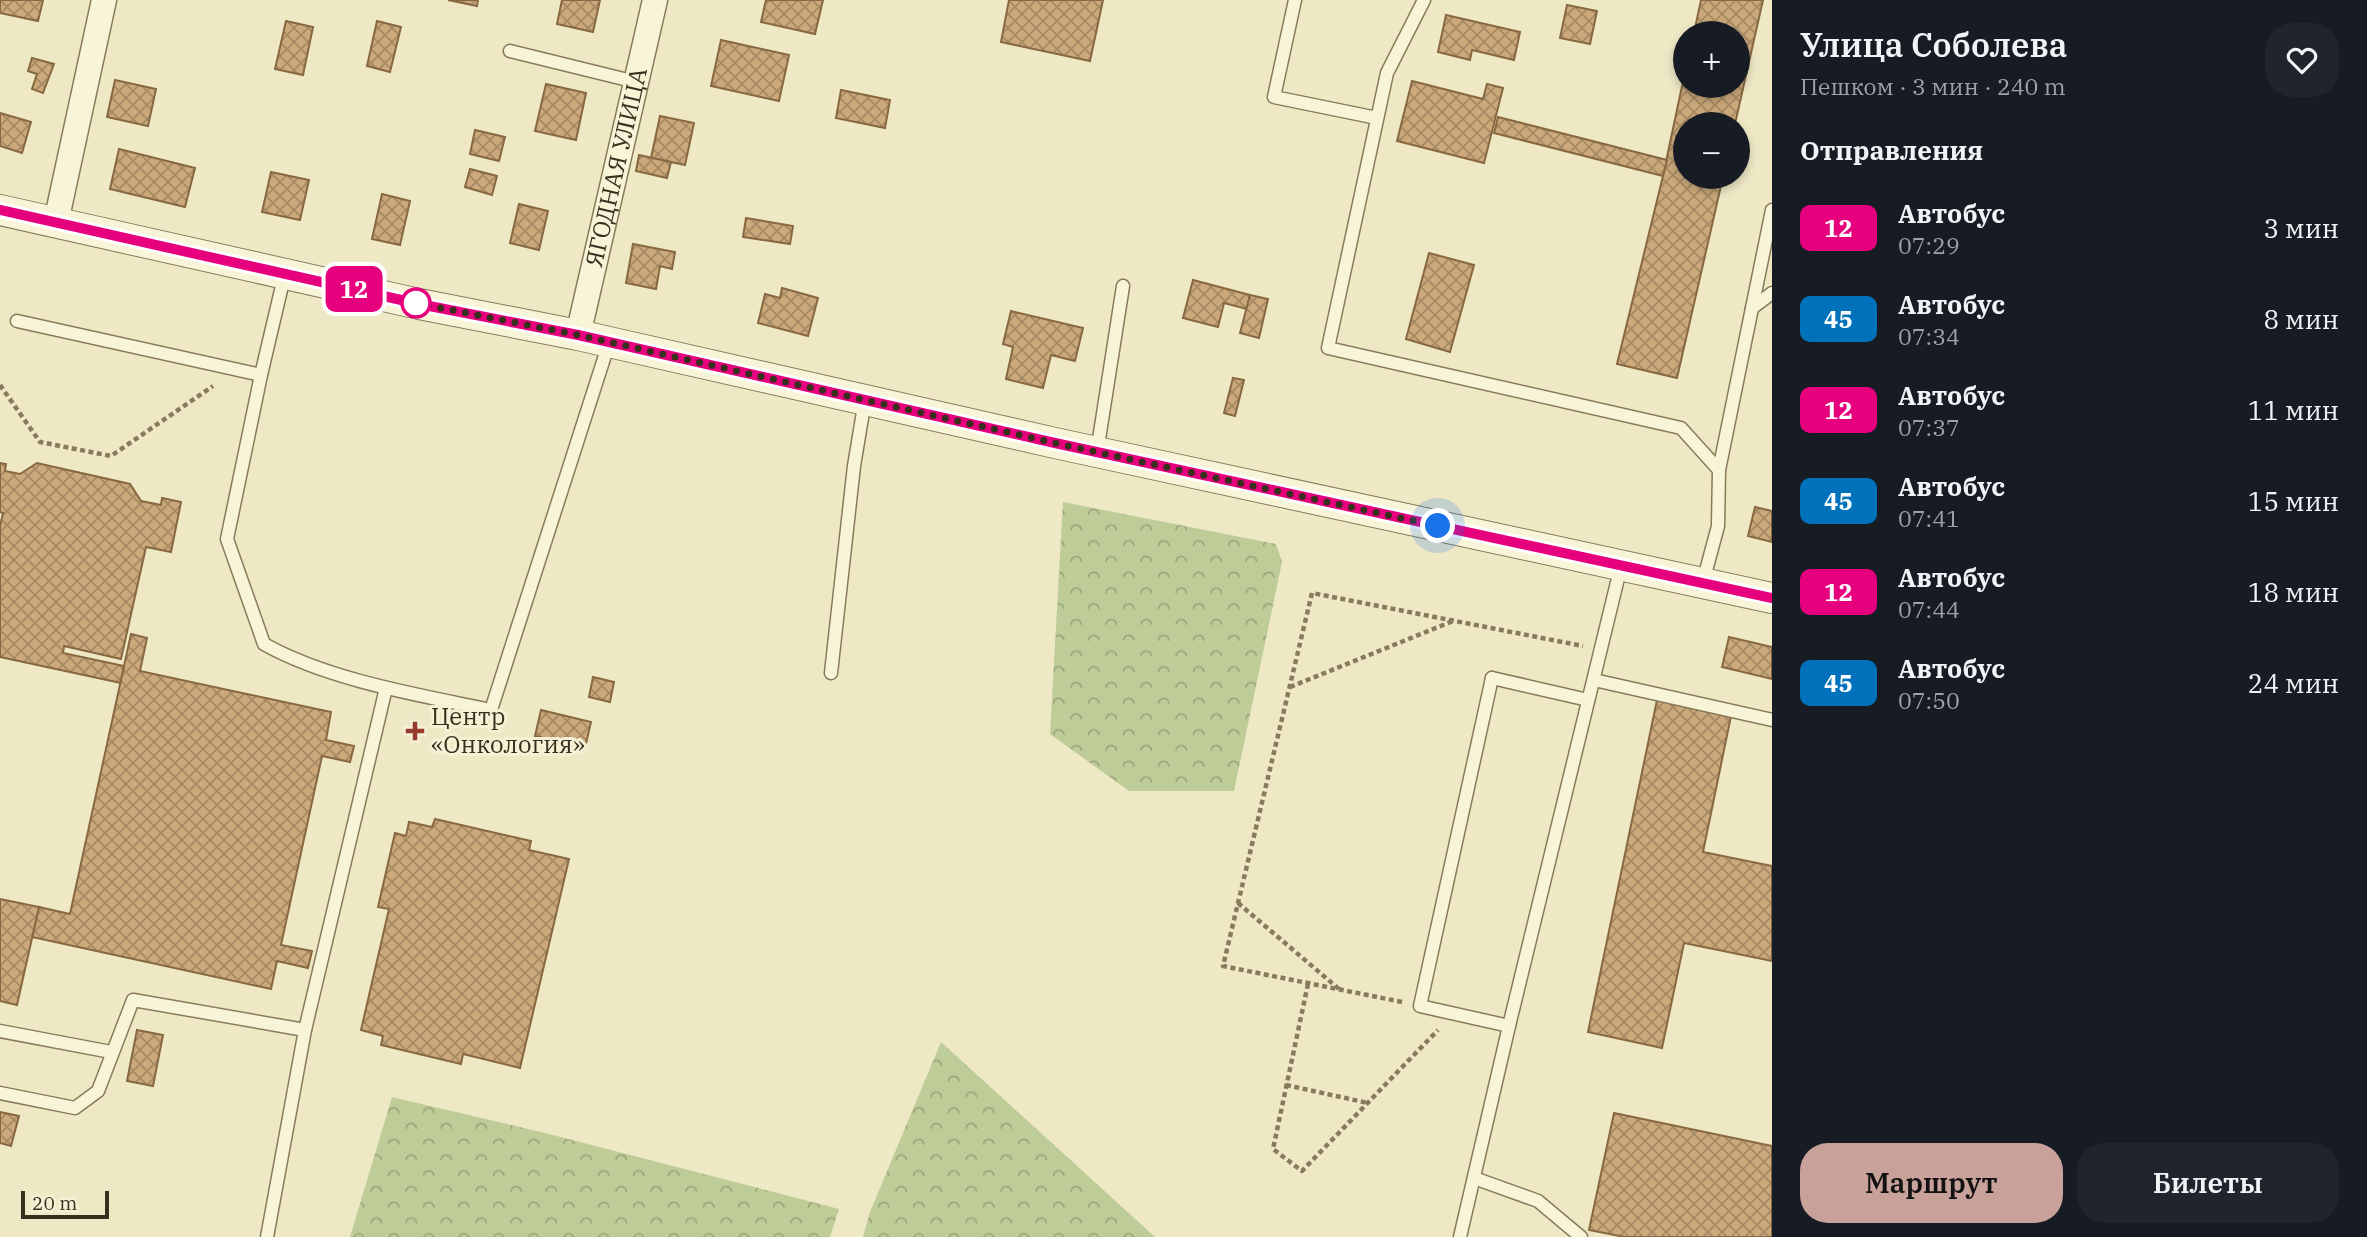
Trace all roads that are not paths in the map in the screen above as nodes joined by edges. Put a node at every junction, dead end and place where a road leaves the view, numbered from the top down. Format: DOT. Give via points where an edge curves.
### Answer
graph roads {
  1 [pos="104,0"];
  2 [pos="655,0"];
  3 [pos="1295,0"];
  4 [pos="1424,0"];
  5 [pos="510,51"];
  6 [pos="636,82"];
  7 [pos="1377,118"];
  8 [pos="0,210"];
  9 [pos="1772,210"];
  10 [pos="56,222"];
  11 [pos="286,273"];
  12 [pos="1123,286"];
  13 [pos="1772,293"];
  14 [pos="1752,308"];
  15 [pos="17,321"];
  16 [pos="578,335"];
  17 [pos="609,342"];
  18 [pos="261,375"];
  19 [pos="865,399"];
  20 [pos="1097,452"];
  21 [pos="1719,470"];
  22 [pos="1621,566"];
  23 [pos="1703,583"];
  24 [pos="1772,598"];
  25 [pos="831,673"];
  26 [pos="1594,680"];
  27 [pos="386,688"];
  28 [pos="1588,700"];
  29 [pos="1772,720"];
  30 [pos="1509,1026"];
  31 [pos="305,1030"];
  32 [pos="0,1031"];
  33 [pos="111,1052"];
  34 [pos="0,1093"];
  35 [pos="1474,1178"];
  36 [pos="267,1237"];
  37 [pos="1460,1237"];
  38 [pos="1581,1237"];
  1 -- 10 [label="street"];
  2 -- 6 [label="street, ЯГОДНАЯ УЛИЦА"];
  3 -- 7 [label="lane" via="1274,97"];
  4 -- 7 [label="lane" via="1387,73"];
  5 -- 6 [label="lane"];
  6 -- 16 [label="street, ЯГОДНАЯ УЛИЦА"];
  7 -- 21 [label="lane" via="1328,348 1681,428"];
  8 -- 10 [label="street"];
  9 -- 14 [label="lane"];
  10 -- 11 [label="street"];
  11 -- 16 [label="street"];
  11 -- 18 [label="lane"];
  12 -- 20 [label="lane"];
  13 -- 14 [label="lane"];
  14 -- 21 [label="lane"];
  15 -- 18 [label="lane"];
  16 -- 17 [label="street"];
  17 -- 19 [label="street"];
  17 -- 27 [label="lane" via="491,710"];
  18 -- 27 [label="lane" via="227,539 264,644 288,657"];
  19 -- 20 [label="street"];
  19 -- 25 [label="lane"];
  20 -- 22 [label="street"];
  21 -- 23 [label="lane" via="1718,526"];
  22 -- 23 [label="street"];
  22 -- 26 [label="lane"];
  23 -- 24 [label="street"];
  26 -- 28 [label="lane"];
  26 -- 29 [label="lane"];
  27 -- 31 [label="lane"];
  28 -- 30 [label="lane"];
  28 -- 30 [label="lane" via="1492,678 1420,1006"];
  30 -- 35 [label="lane"];
  31 -- 33 [label="lane" via="133,1000"];
  31 -- 36 [label="lane"];
  32 -- 33 [label="lane"];
  33 -- 34 [label="lane" via="98,1091 75,1108"];
  35 -- 37 [label="lane"];
  35 -- 38 [label="lane" via="1538,1201"];
}
